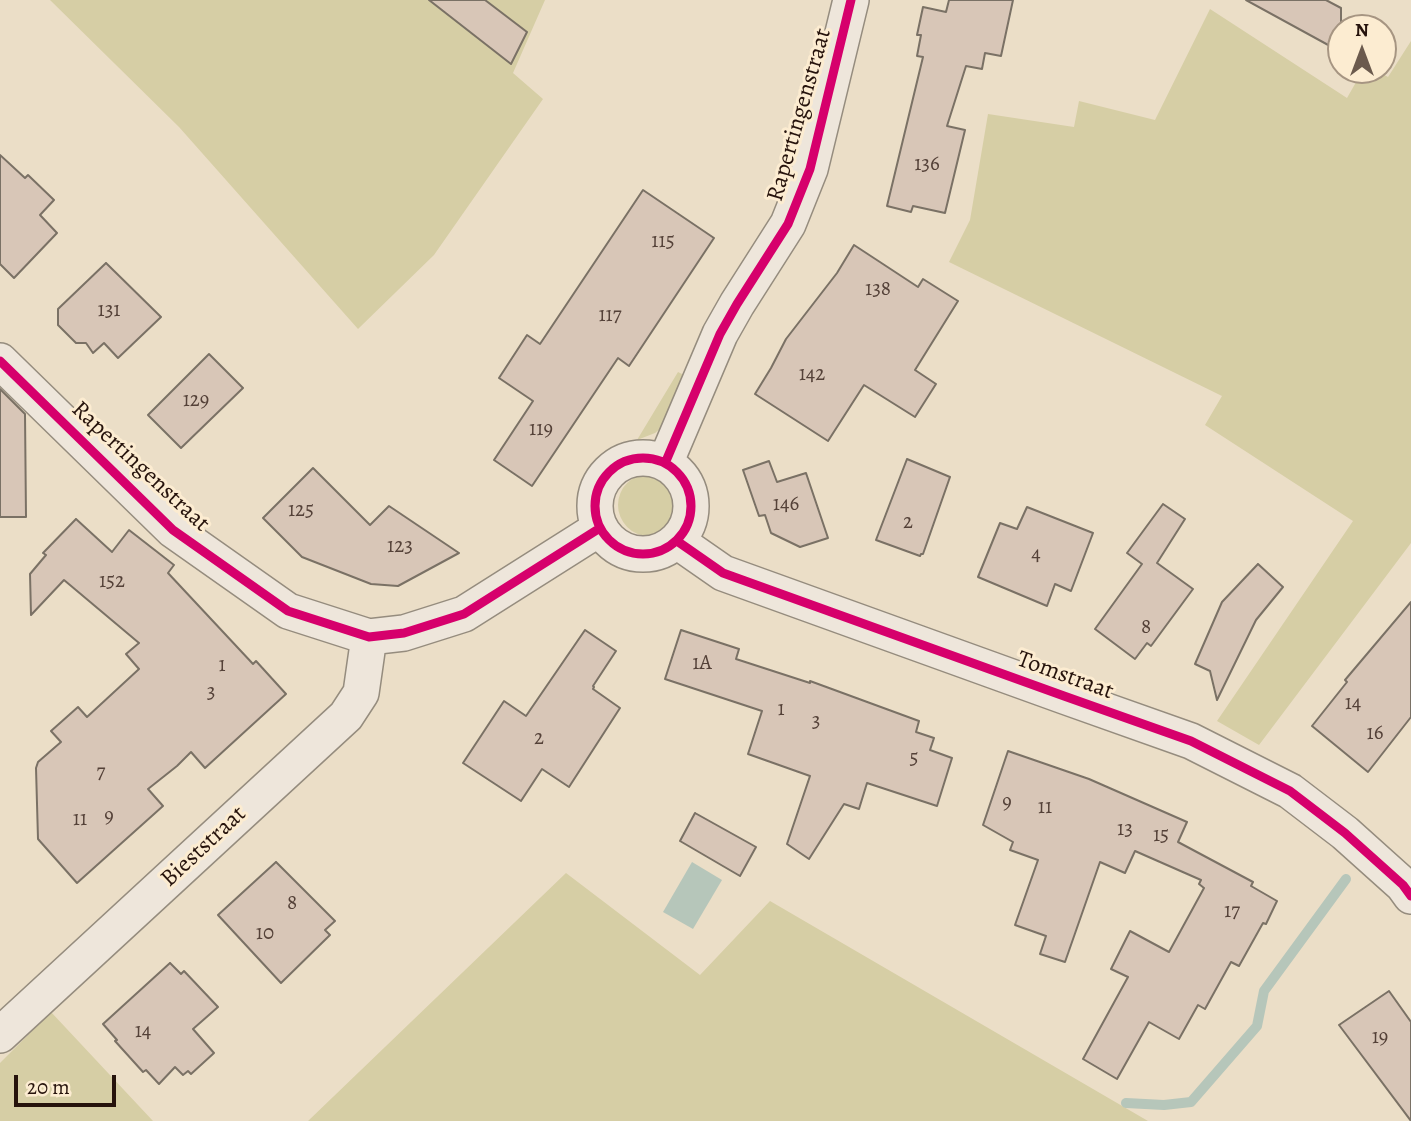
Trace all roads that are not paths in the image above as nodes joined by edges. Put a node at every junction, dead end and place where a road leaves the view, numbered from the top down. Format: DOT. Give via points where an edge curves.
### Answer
graph roads {
  1 [pos="851,0"];
  2 [pos="0,361"];
  3 [pos="666,461"];
  4 [pos="600,528"];
  5 [pos="677,541"];
  6 [pos="369,637"];
  7 [pos="1411,896"];
  8 [pos="0,1035"];
  1 -- 3 [label="street, Rapertingenstraat" via="810,169 788,224 720,334"];
  2 -- 6 [label="street, Rapertingenstraat" via="173,530 288,611"];
  3 -- 4 [label="street" via="641,457 622,462 605,476 595,497"];
  3 -- 5 [label="street" via="691,494 690,519"];
  4 -- 5 [label="street" via="619,548 635,553 648,554"];
  4 -- 6 [label="street, Rapertingenstraat" via="464,614 404,633"];
  5 -- 7 [label="street, Tomstraat" via="723,573 1191,741 1290,791 1345,833"];
  6 -- 8 [label="street, Bieststraat" via="361,693 346,716"];
}
